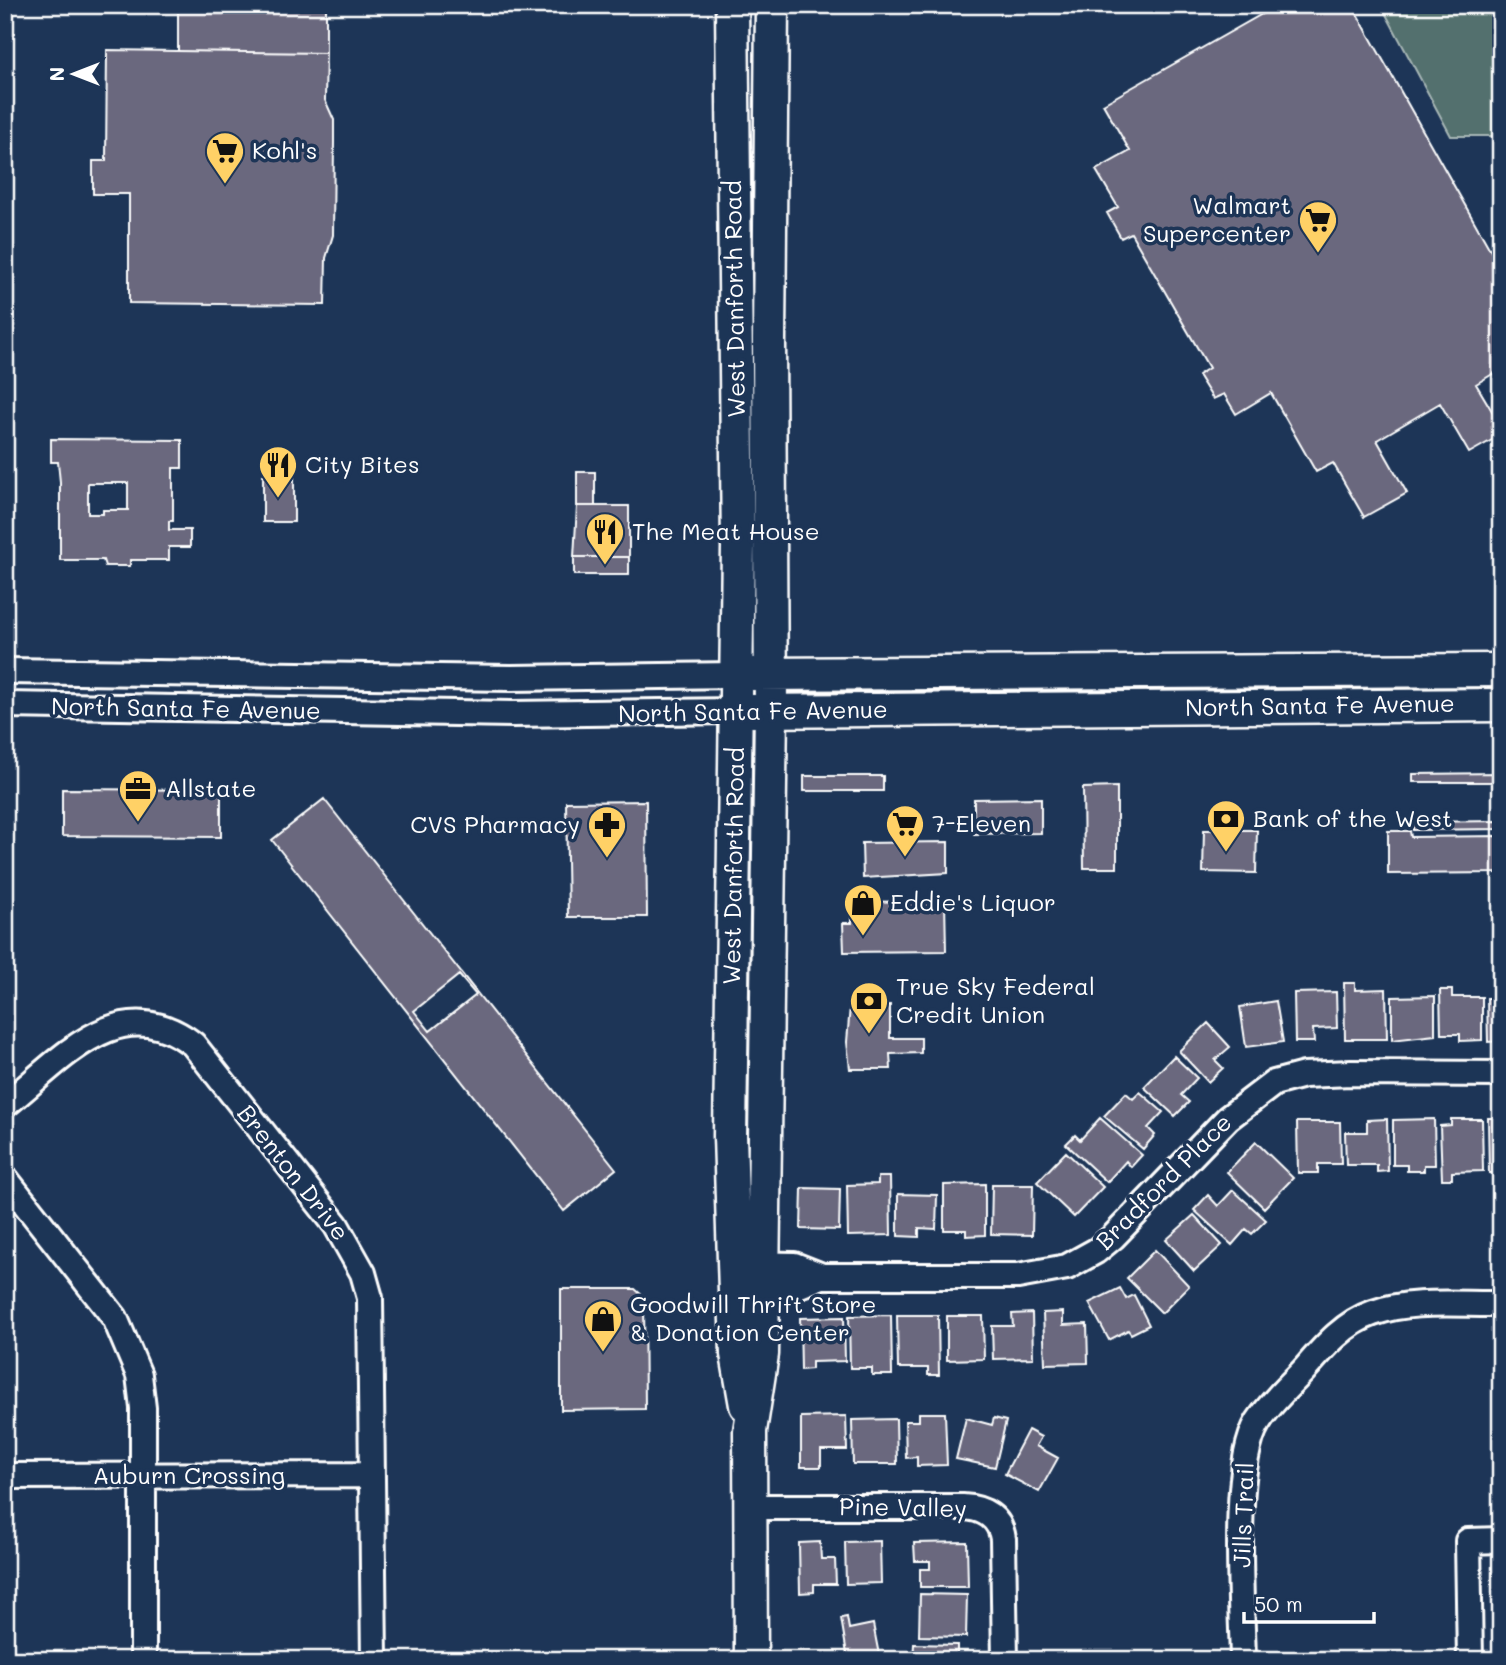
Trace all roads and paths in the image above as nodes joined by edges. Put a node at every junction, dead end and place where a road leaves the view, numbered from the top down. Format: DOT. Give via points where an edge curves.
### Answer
graph roads {
  1 [pos="732,5"];
  2 [pos="772,5"];
  3 [pos="733,224"];
  4 [pos="769,340"];
  5 [pos="1501,670"];
  6 [pos="5,671"];
  7 [pos="35,671"];
  8 [pos="1047,673"];
  9 [pos="771,674"];
  10 [pos="196,675"];
  11 [pos="736,675"];
  12 [pos="5,684"];
  13 [pos="5,705"];
  14 [pos="1501,705"];
  15 [pos="99,707"];
  16 [pos="965,710"];
  17 [pos="736,711"];
  18 [pos="771,711"];
  19 [pos="1501,1074"];
  20 [pos="5,1105"];
  21 [pos="5,1178"];
  22 [pos="749,1276"];
  23 [pos="1501,1304"];
  24 [pos="372,1475"];
  25 [pos="5,1476"];
  26 [pos="143,1476"];
  27 [pos="750,1507"];
  28 [pos="1501,1540"];
  29 [pos="144,1660"];
  30 [pos="374,1660"];
  31 [pos="751,1660"];
  32 [pos="1005,1660"];
  33 [pos="1243,1660"];
  34 [pos="1470,1660"];
  1 -- 3 [label="main road, West Danforth Road"];
  2 -- 4 [label="main road, West Danforth Road"];
  3 -- 4 [label="main road" via="751,298 752,337"];
  3 -- 11 [label="main road, West Danforth Road"];
  4 -- 9 [label="main road, West Danforth Road"];
  5 -- 8 [label="main road, North Santa Fe Avenue"];
  6 -- 7 [label="street, North Santa Fe Avenue"];
  7 -- 10 [label="street, North Santa Fe Avenue"];
  7 -- 12 [label="street"];
  8 -- 9 [label="main road, North Santa Fe Avenue"];
  8 -- 16 [label="main road" via="998,692 964,693"];
  9 -- 11 [label="main road, North Santa Fe Avenue"];
  9 -- 18 [label="main road, West Danforth Road"];
  10 -- 11 [label="street, North Santa Fe Avenue"];
  10 -- 15 [label="street" via="194,692 164,691"];
  11 -- 17 [label="main road, West Danforth Road"];
  13 -- 15 [label="street, North Santa Fe Avenue"];
  14 -- 16 [label="main road, North Santa Fe Avenue"];
  15 -- 17 [label="street, North Santa Fe Avenue" via="485,714"];
  16 -- 18 [label="main road, North Santa Fe Avenue"];
  17 -- 18 [label="main road, North Santa Fe Avenue"];
  17 -- 22 [label="main road, West Danforth Road" via="730,1136"];
  18 -- 22 [label="main road, West Danforth Road"];
  19 -- 22 [label="street, Bradford Place" via="1351,1073 1304,1075 1274,1083 1228,1118 1113,1237 1067,1267 1018,1276 822,1276 795,1287"];
  20 -- 24 [label="street, Brenton Drive" via="92,1036 112,1026 155,1025 175,1031 192,1044 336,1225 363,1273 372,1326"];
  21 -- 26 [label="street" via="115,1318 129,1345 143,1408"];
  22 -- 27 [label="main road, West Danforth Road" via="762,1354 750,1431"];
  23 -- 33 [label="street, Jills Trail" via="1405,1306 1351,1322 1258,1422 1246,1450 1242,1492"];
  24 -- 26 [label="street, Auburn Crossing"];
  24 -- 30 [label="street, Brenton Drive"];
  25 -- 26 [label="street, Auburn Crossing"];
  26 -- 29 [label="street"];
  27 -- 31 [label="main road, West Danforth Road"];
  27 -- 32 [label="street, Pine Valley" via="962,1507 990,1514 1003,1539"];
  28 -- 34 [label="street" via="1468,1541"];
}
